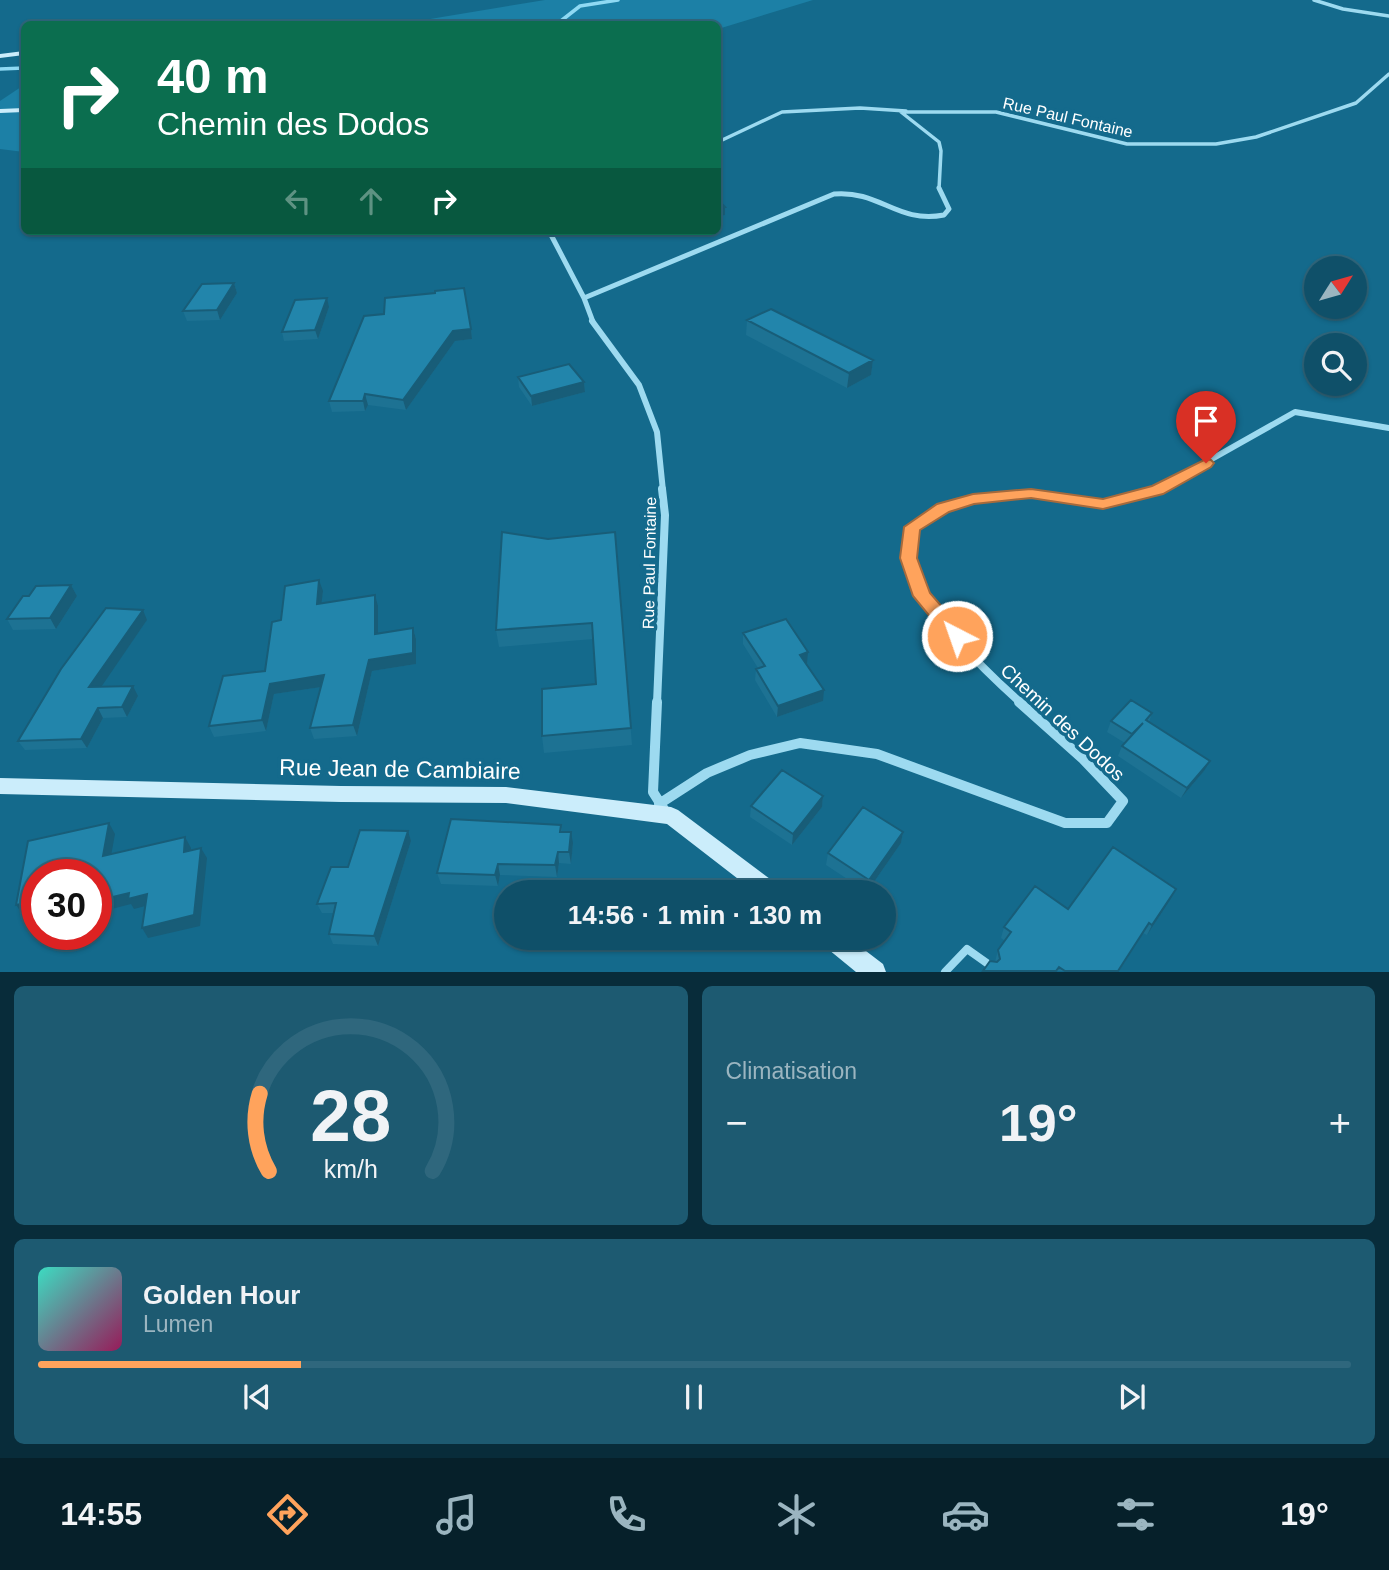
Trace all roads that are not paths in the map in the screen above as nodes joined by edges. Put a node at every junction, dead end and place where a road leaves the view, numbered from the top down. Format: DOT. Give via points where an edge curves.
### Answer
graph roads {
  1 [pos="1314,0"];
  2 [pos="1389,16"];
  3 [pos="21,53"];
  4 [pos="0,56"];
  5 [pos="1389,74"];
  6 [pos="21,110"];
  7 [pos="0,111"];
  8 [pos="906,111"];
  9 [pos="721,141"];
  10 [pos="551,235"];
  11 [pos="584,298"];
  12 [pos="1389,428"];
  13 [pos="0,786"];
  14 [pos="665,810"];
  15 [pos="755,880"];
  16 [pos="847,950"];
  17 [pos="991,966"];
  18 [pos="875,971"];
  19 [pos="945,971"];
  1 -- 2 [label="street"];
  3 -- 4 [label="main road"];
  5 -- 8 [label="street, Rue Paul Fontaine" via="1356,103 1256,137 1216,145 1127,144 996,113"];
  6 -- 7 [label="main road"];
  8 -- 9 [label="street, Rue Paul Fontaine" via="782,112"];
  8 -- 11 [label="street" via="901,112 906,120 935,136 941,150 937,182 949,209 944,215 922,218 869,195 834,194"];
  10 -- 11 [label="street, Rue Paul Fontaine"];
  11 -- 14 [label="street, Rue Paul Fontaine" via="594,324 639,385 657,432 665,515 653,792"];
  12 -- 14 [label="street, Chemin des Dodos" via="1295,412 1158,490 1103,504 1031,494 973,499 943,508 912,527 908,558 922,596 992,677 1123,801 1107,823 1065,823 877,754 800,743 750,755 707,773"];
  13 -- 14 [label="main road, Rue Jean de Cambiaire" via="506,794"];
  14 -- 15 [label="main road, Rue Jean de Cambiaire"];
  16 -- 18 [label="main road"];
  17 -- 19 [label="lane" via="967,949"];
}
